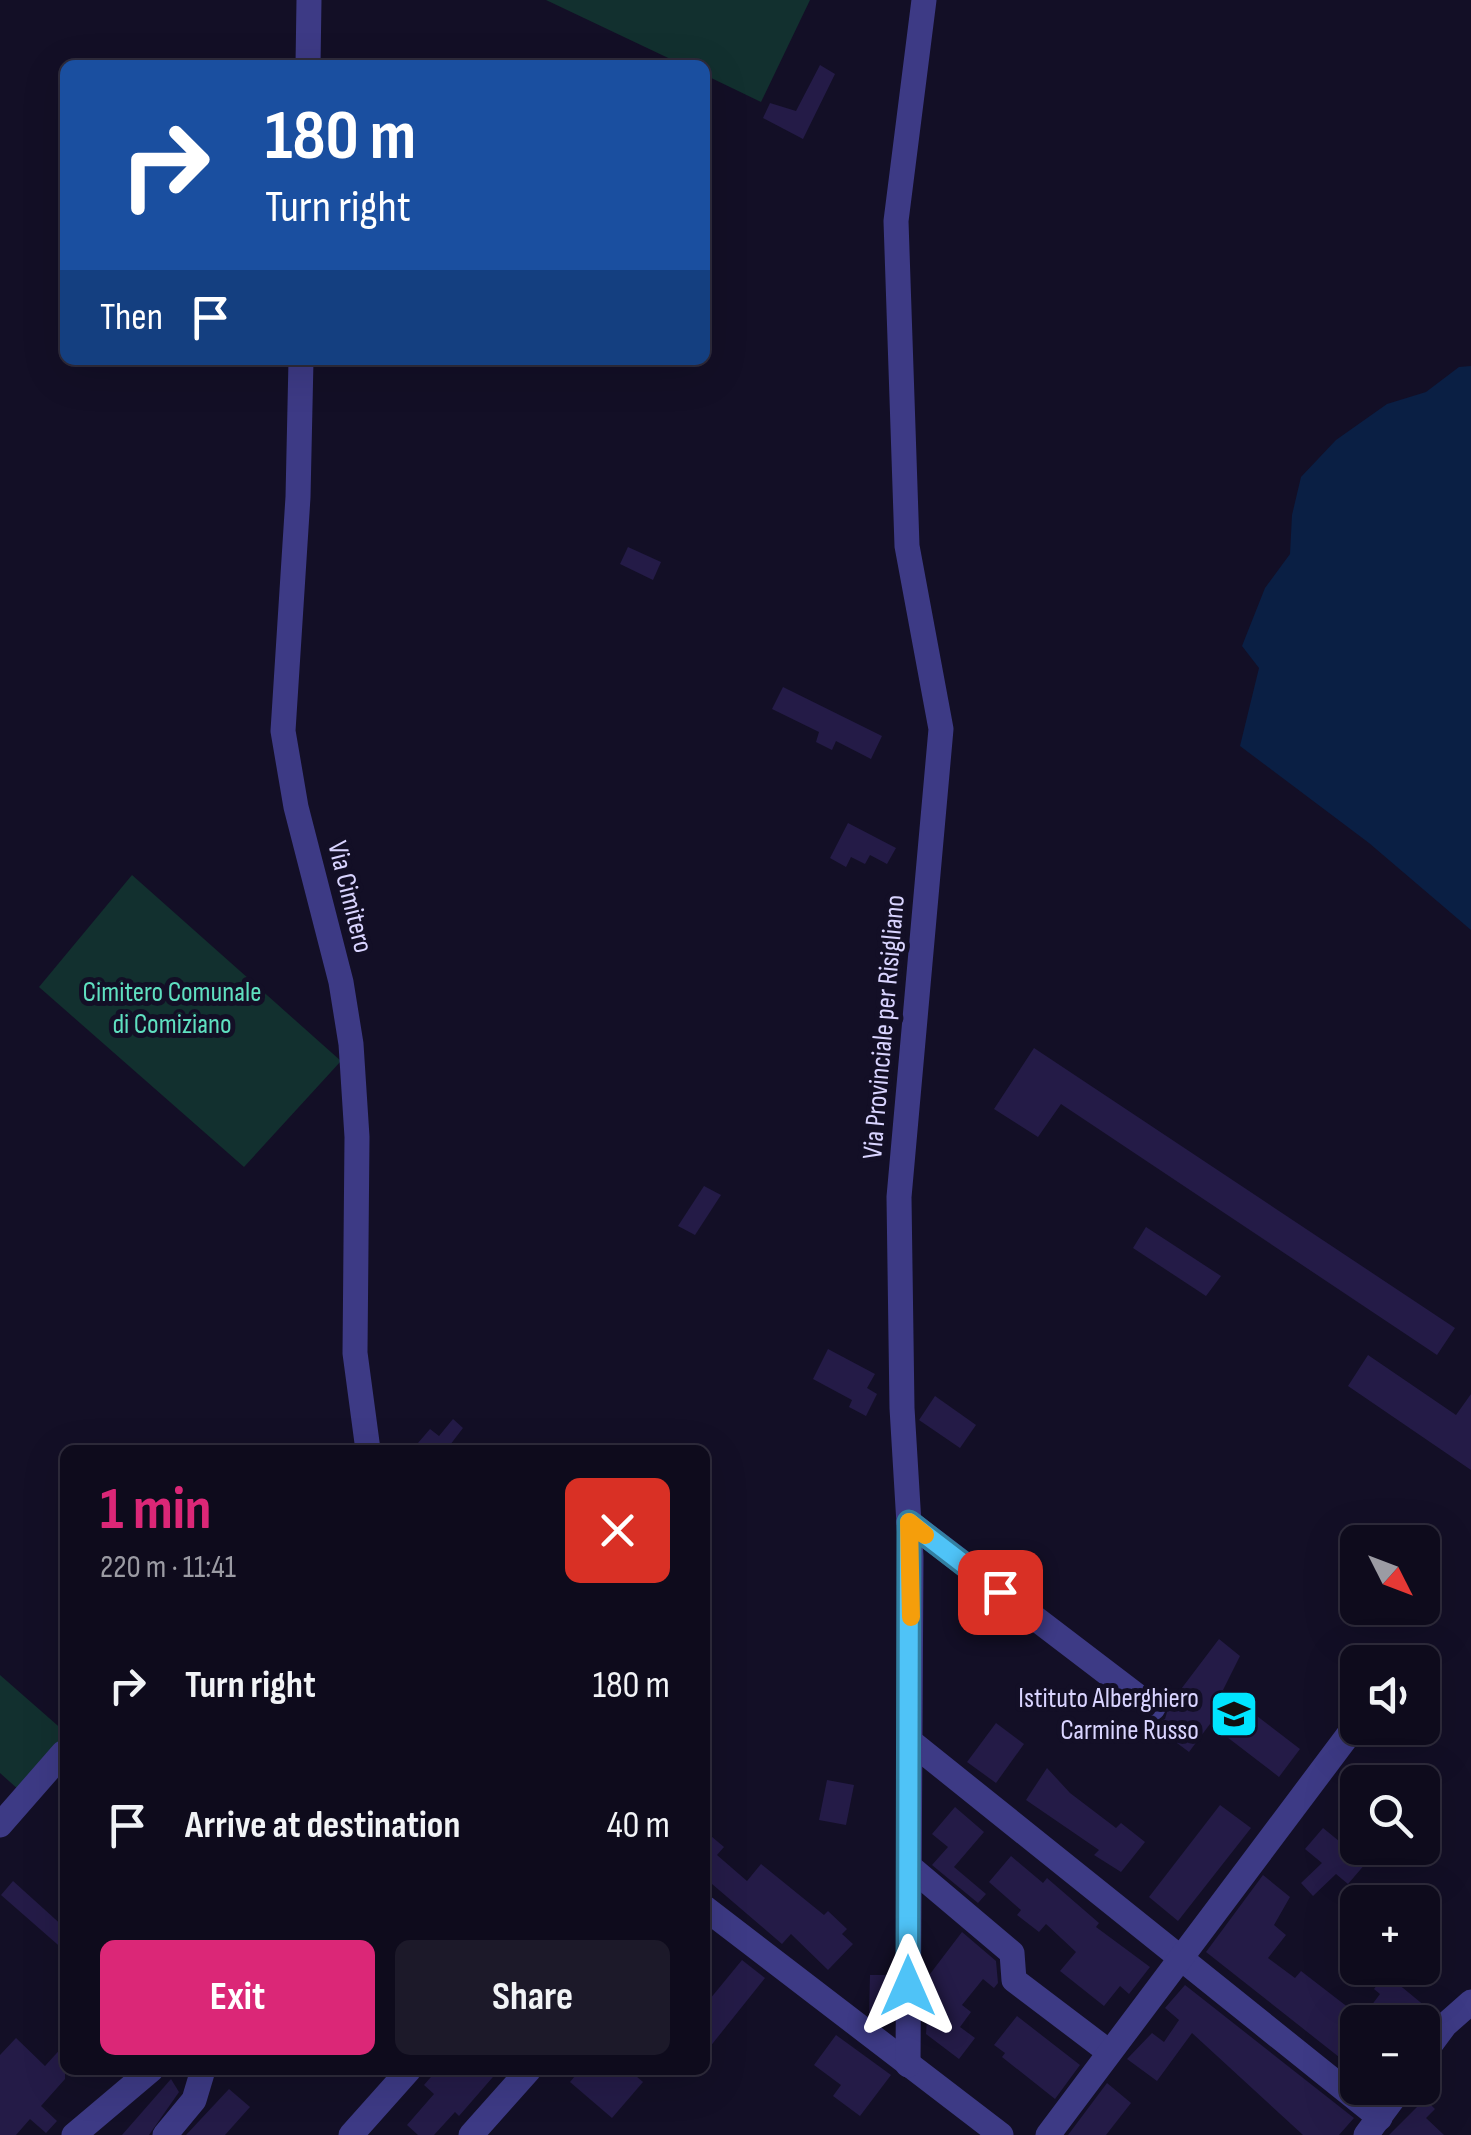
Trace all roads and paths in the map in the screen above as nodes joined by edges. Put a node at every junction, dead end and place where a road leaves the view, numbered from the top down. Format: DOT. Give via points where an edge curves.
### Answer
graph roads {
  1 [pos="309,0"];
  2 [pos="924,0"];
  3 [pos="308,60"];
  4 [pos="301,365"];
  5 [pos="367,1445"];
  6 [pos="909,1522"];
  7 [pos="1154,1708"];
  8 [pos="910,1741"];
  9 [pos="1340,1745"];
  10 [pos="60,1756"];
  11 [pos="0,1826"];
  12 [pos="909,1866"];
  13 [pos="710,1912"];
  14 [pos="1179,1957"];
  15 [pos="1471,2002"];
  16 [pos="1440,2030"];
  17 [pos="1109,2052"];
  18 [pos="908,2066"];
  19 [pos="145,2075"];
  20 [pos="202,2075"];
  21 [pos="405,2075"];
  22 [pos="525,2075"];
  23 [pos="1389,2105"];
  24 [pos="1373,2127"];
  25 [pos="74,2135"];
  26 [pos="165,2135"];
  27 [pos="352,2135"];
  28 [pos="471,2135"];
  29 [pos="1001,2135"];
  30 [pos="1048,2135"];
  1 -- 3 [label="street"];
  2 -- 6 [label="street, Via Provinciale per Risigliano" via="896,221 907,546 941,730 899,1196"];
  4 -- 5 [label="street, Via Cimitero" via="282,731 351,1044 355,1353"];
  6 -- 7 [label="street"];
  6 -- 8 [label="street, Via Provinciale per Risigliano"];
  8 -- 12 [label="street, Via Provinciale per Risigliano"];
  8 -- 14 [label="street"];
  9 -- 14 [label="street"];
  10 -- 11 [label="street"];
  12 -- 17 [label="street" via="1012,1953 1014,1980"];
  12 -- 18 [label="street, Via Provinciale per Risigliano"];
  13 -- 18 [label="street"];
  14 -- 17 [label="street"];
  14 -- 24 [label="street"];
  15 -- 16 [label="street"];
  17 -- 30 [label="street"];
  18 -- 29 [label="street"];
  19 -- 25 [label="street"];
  20 -- 26 [label="street" via="194,2100"];
  21 -- 27 [label="street"];
  22 -- 28 [label="street"];
  23 -- 24 [label="street"];
}
